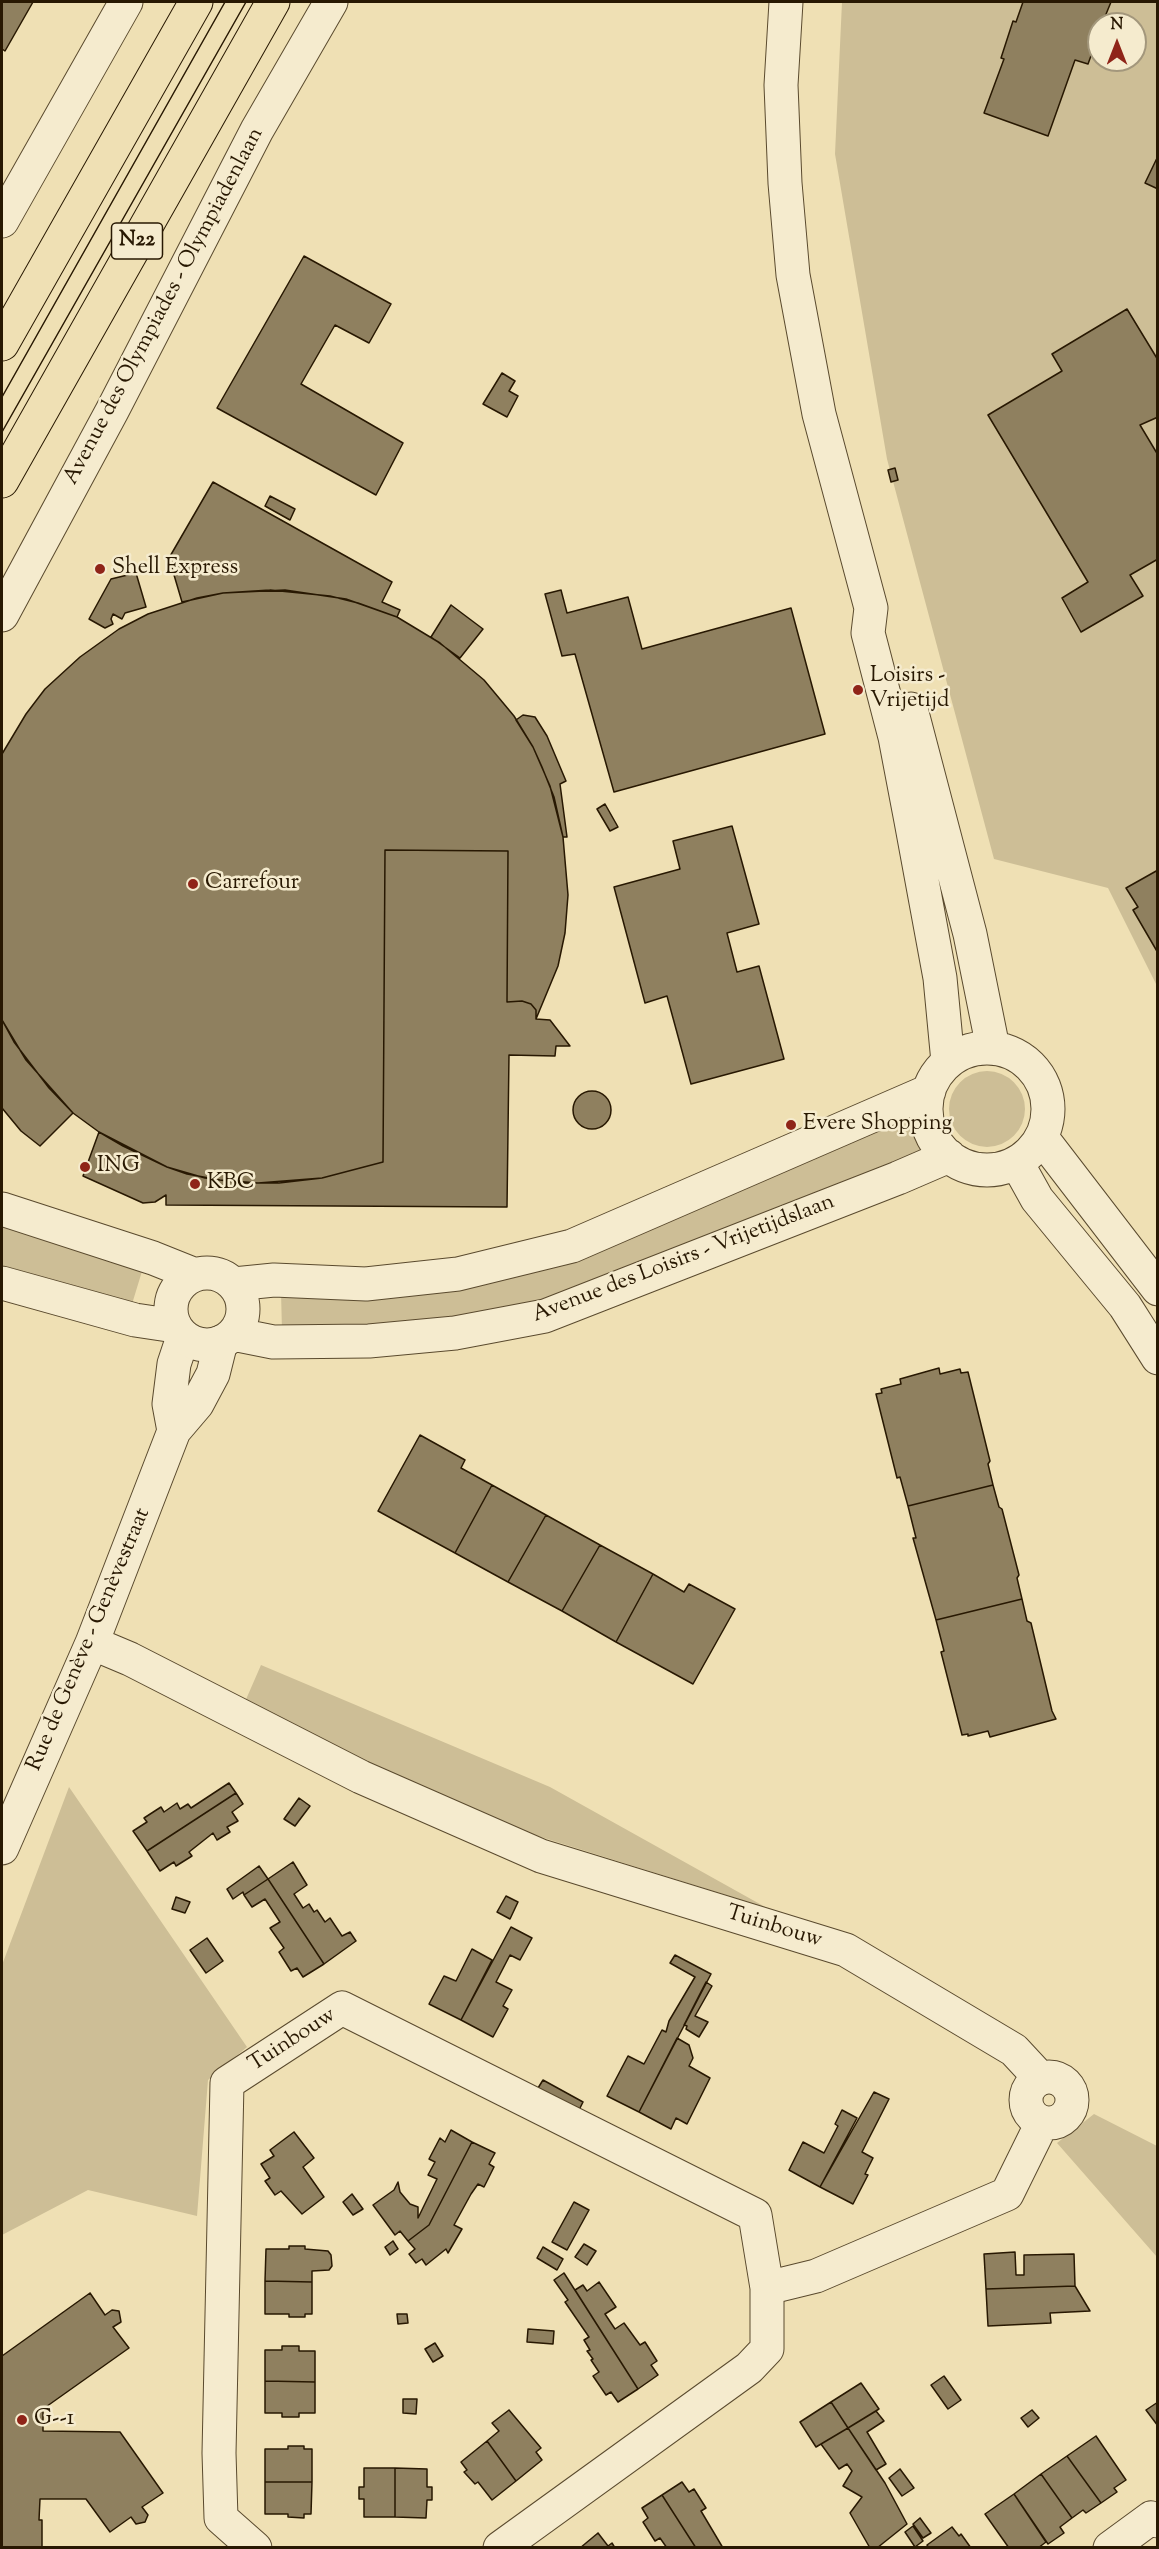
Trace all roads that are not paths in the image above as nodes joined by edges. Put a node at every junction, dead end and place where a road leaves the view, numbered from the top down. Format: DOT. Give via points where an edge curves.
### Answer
graph roads {
  1 [pos="126,2"];
  2 [pos="195,2"];
  3 [pos="273,2"];
  4 [pos="331,2"];
  5 [pos="786,2"];
  6 [pos="2,221"];
  7 [pos="2,344"];
  8 [pos="2,481"];
  9 [pos="871,608"];
  10 [pos="2,615"];
  11 [pos="993,1048"];
  12 [pos="948,1062"];
  13 [pos="929,1091"];
  14 [pos="1042,1138"];
  15 [pos="949,1156"];
  16 [pos="1017,1162"];
  17 [pos="2,1208"];
  18 [pos="193,1275"];
  19 [pos="2,1283"];
  20 [pos="234,1284"];
  21 [pos="1158,1289"];
  22 [pos="179,1331"];
  23 [pos="227,1338"];
  24 [pos="1158,1358"];
  25 [pos="174,1431"];
  26 [pos="92,1643"];
  27 [pos="2,1848"];
  28 [pos="767,2288"];
  29 [pos="1158,2521"];
  30 [pos="255,2547"];
  31 [pos="500,2547"];
  32 [pos="1110,2547"];
  1 -- 6 [label="street"];
  2 -- 7 [label="main road"];
  3 -- 8 [label="main road, N22"];
  4 -- 10 [label="street, Avenue des Olympiades - Olympiadenlaan" via="257,130"];
  5 -- 9 [label="street" via="781,85 793,275 819,414"];
  9 -- 11 [label="street" via="886,628 906,689 970,934"];
  9 -- 12 [label="street" via="868,633 896,737 940,978"];
  11 -- 12 [label="street" via="969,1050"];
  11 -- 14 [label="street" via="1026,1061 1041,1080 1048,1102"];
  12 -- 13 [label="street"];
  13 -- 15 [label="street" via="929,1127"];
  13 -- 20 [label="street" via="572,1246 458,1274 366,1284 284,1280"];
  14 -- 16 [label="street"];
  14 -- 21 [label="street"];
  15 -- 16 [label="street" via="982,1170"];
  15 -- 23 [label="street, Avenue des Loisirs - Vrijetijdslaan" via="545,1316 456,1333 369,1341 273,1342"];
  16 -- 24 [label="street" via="1037,1199 1125,1306"];
  17 -- 18 [label="street"];
  18 -- 20 [label="street" via="215,1273"];
  18 -- 22 [label="street" via="182,1281 173,1297 171,1315"];
  19 -- 22 [label="street"];
  20 -- 23 [label="street" via="240,1293 243,1315"];
  22 -- 23 [label="street" via="201,1345"];
  22 -- 25 [label="street" via="169,1404"];
  23 -- 25 [label="street, Rue de Genève - Genèvestraat" via="197,1404"];
  25 -- 26 [label="street, Rue de Genève - Genèvestraat"];
  26 -- 27 [label="street, Rue de Genève - Genèvestraat"];
  26 -- 28 [label="street, Tuinbouw" via="362,1776 542,1856 846,1950 1014,2050 1040,2079 1051,2076 1063,2081 1070,2090 1070,2111 1053,2124 1042,2122 1007,2194 816,2276"];
  28 -- 30 [label="street, Tuinbouw" via="755,2215 342,2008 227,2083 221,2518"];
  28 -- 31 [label="street, Tuinbouw" via="768,2349 749,2368"];
  29 -- 32 [label="street" via="1151,2518"];
}
